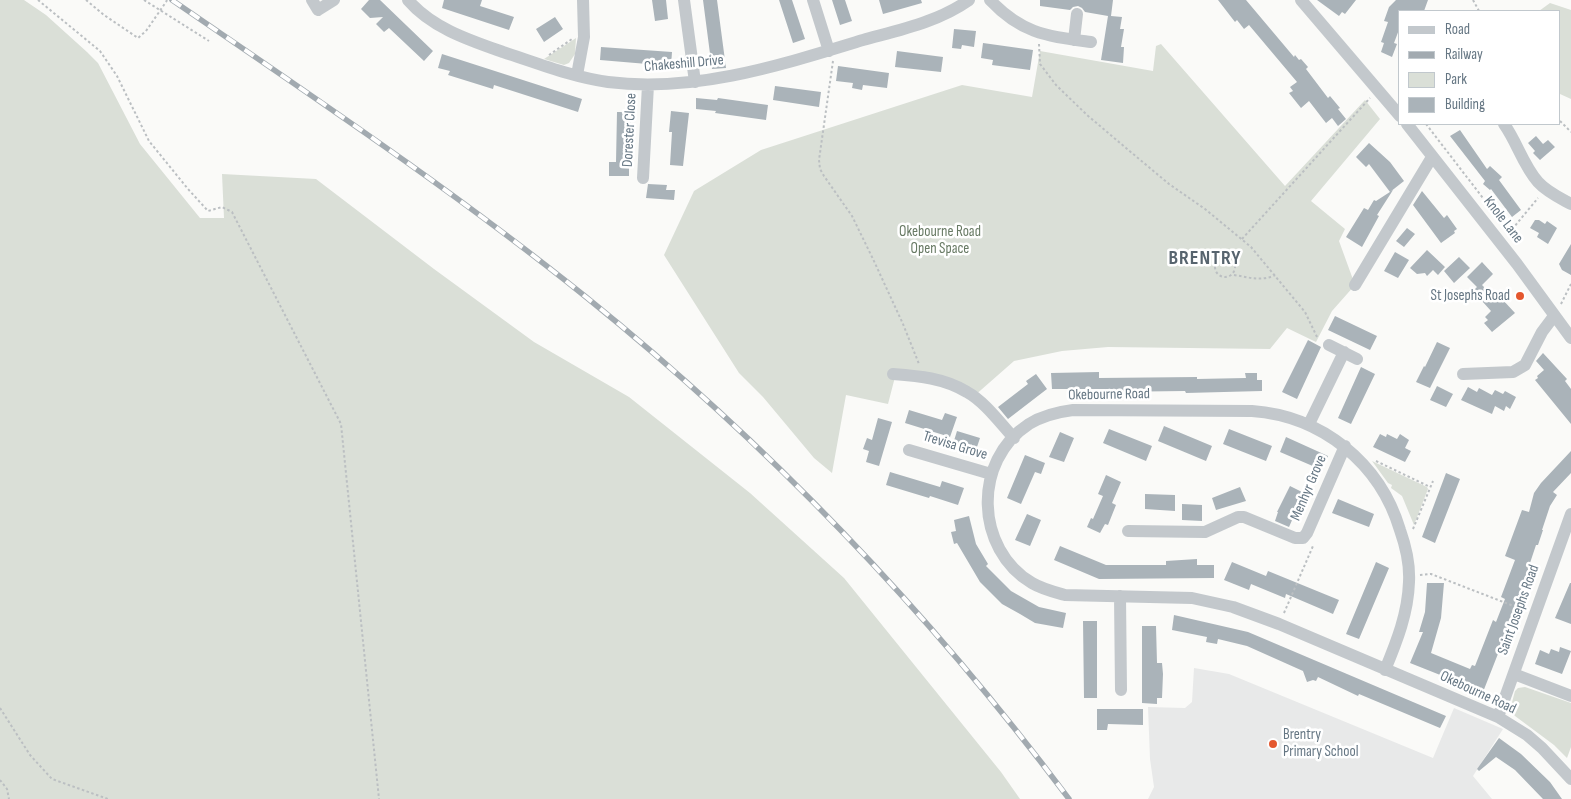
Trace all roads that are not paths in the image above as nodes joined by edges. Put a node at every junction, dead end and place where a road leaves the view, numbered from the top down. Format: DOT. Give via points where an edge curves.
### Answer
graph roads {
  1 [pos="312,0"];
  2 [pos="334,0"];
  3 [pos="408,0"];
  4 [pos="583,0"];
  5 [pos="684,0"];
  6 [pos="813,0"];
  7 [pos="968,0"];
  8 [pos="990,0"];
  9 [pos="1301,0"];
  10 [pos="1077,14"];
  11 [pos="1074,40"];
  12 [pos="1091,42"];
  13 [pos="832,50"];
  14 [pos="577,75"];
  15 [pos="695,82"];
  16 [pos="648,85"];
  17 [pos="1398,114"];
  18 [pos="1505,125"];
  19 [pos="1413,126"];
  20 [pos="1432,157"];
  21 [pos="643,178"];
  22 [pos="1571,204"];
  23 [pos="1355,285"];
  24 [pos="1554,316"];
  25 [pos="1571,338"];
  26 [pos="1329,345"];
  27 [pos="1344,352"];
  28 [pos="1357,359"];
  29 [pos="893,374"];
  30 [pos="1463,374"];
  31 [pos="1309,424"];
  32 [pos="1014,438"];
  33 [pos="1345,446"];
  34 [pos="909,450"];
  35 [pos="991,474"];
  36 [pos="1571,514"];
  37 [pos="1128,531"];
  38 [pos="1120,596"];
  39 [pos="1385,670"];
  40 [pos="1514,674"];
  41 [pos="1122,690"];
  42 [pos="1571,696"];
  43 [pos="1498,717"];
  44 [pos="1571,779"];
  1 -- 2 [label="street" via="318,10"];
  3 -- 14 [label="street, Chakeshill Drive" via="428,18 464,38"];
  4 -- 14 [label="street" via="585,31"];
  5 -- 15 [label="street"];
  6 -- 13 [label="street"];
  7 -- 13 [label="street, Chakeshill Drive" via="931,20"];
  8 -- 11 [label="street" via="1005,15 1040,34"];
  9 -- 17 [label="street"];
  10 -- 11 [label="street"];
  11 -- 12 [label="street"];
  13 -- 15 [label="street, Chakeshill Drive" via="739,75"];
  14 -- 16 [label="street, Chakeshill Drive" via="607,82"];
  15 -- 16 [label="street, Chakeshill Drive"];
  16 -- 21 [label="street, Dorester Close"];
  18 -- 22 [label="street" via="1531,174 1545,189"];
  19 -- 20 [label="street, Knole Lane"];
  20 -- 23 [label="street"];
  20 -- 24 [label="street, Knole Lane"];
  24 -- 25 [label="street, Knole Lane"];
  24 -- 30 [label="street" via="1525,365 1513,372"];
  26 -- 27 [label="street"];
  27 -- 28 [label="street"];
  27 -- 31 [label="street"];
  29 -- 32 [label="street" via="938,379 968,392"];
  31 -- 32 [label="street, Okebourne Road" via="1252,411 1073,410 1056,412 1029,424"];
  31 -- 33 [label="street, Okebourne Road"];
  32 -- 35 [label="street, Okebourne Road"];
  33 -- 37 [label="street, Menhyr Grove" via="1303,538 1295,538 1238,516 1204,532"];
  33 -- 39 [label="street, Okebourne Road" via="1378,482 1397,517 1405,545 1408,596 1400,632"];
  34 -- 35 [label="street, Trevisa Grove"];
  35 -- 38 [label="street, Okebourne Road" via="988,518 1007,560 1019,574 1033,584 1065,595"];
  36 -- 40 [label="street, Saint Josephs Road"];
  38 -- 39 [label="street, Okebourne Road" via="1192,598 1233,608 1279,624"];
  38 -- 41 [label="street"];
  39 -- 43 [label="street, Okebourne Road"];
  40 -- 42 [label="street"];
  40 -- 43 [label="street, Saint Josephs Road"];
  43 -- 44 [label="street, Okebourne Road" via="1527,735"];
}
